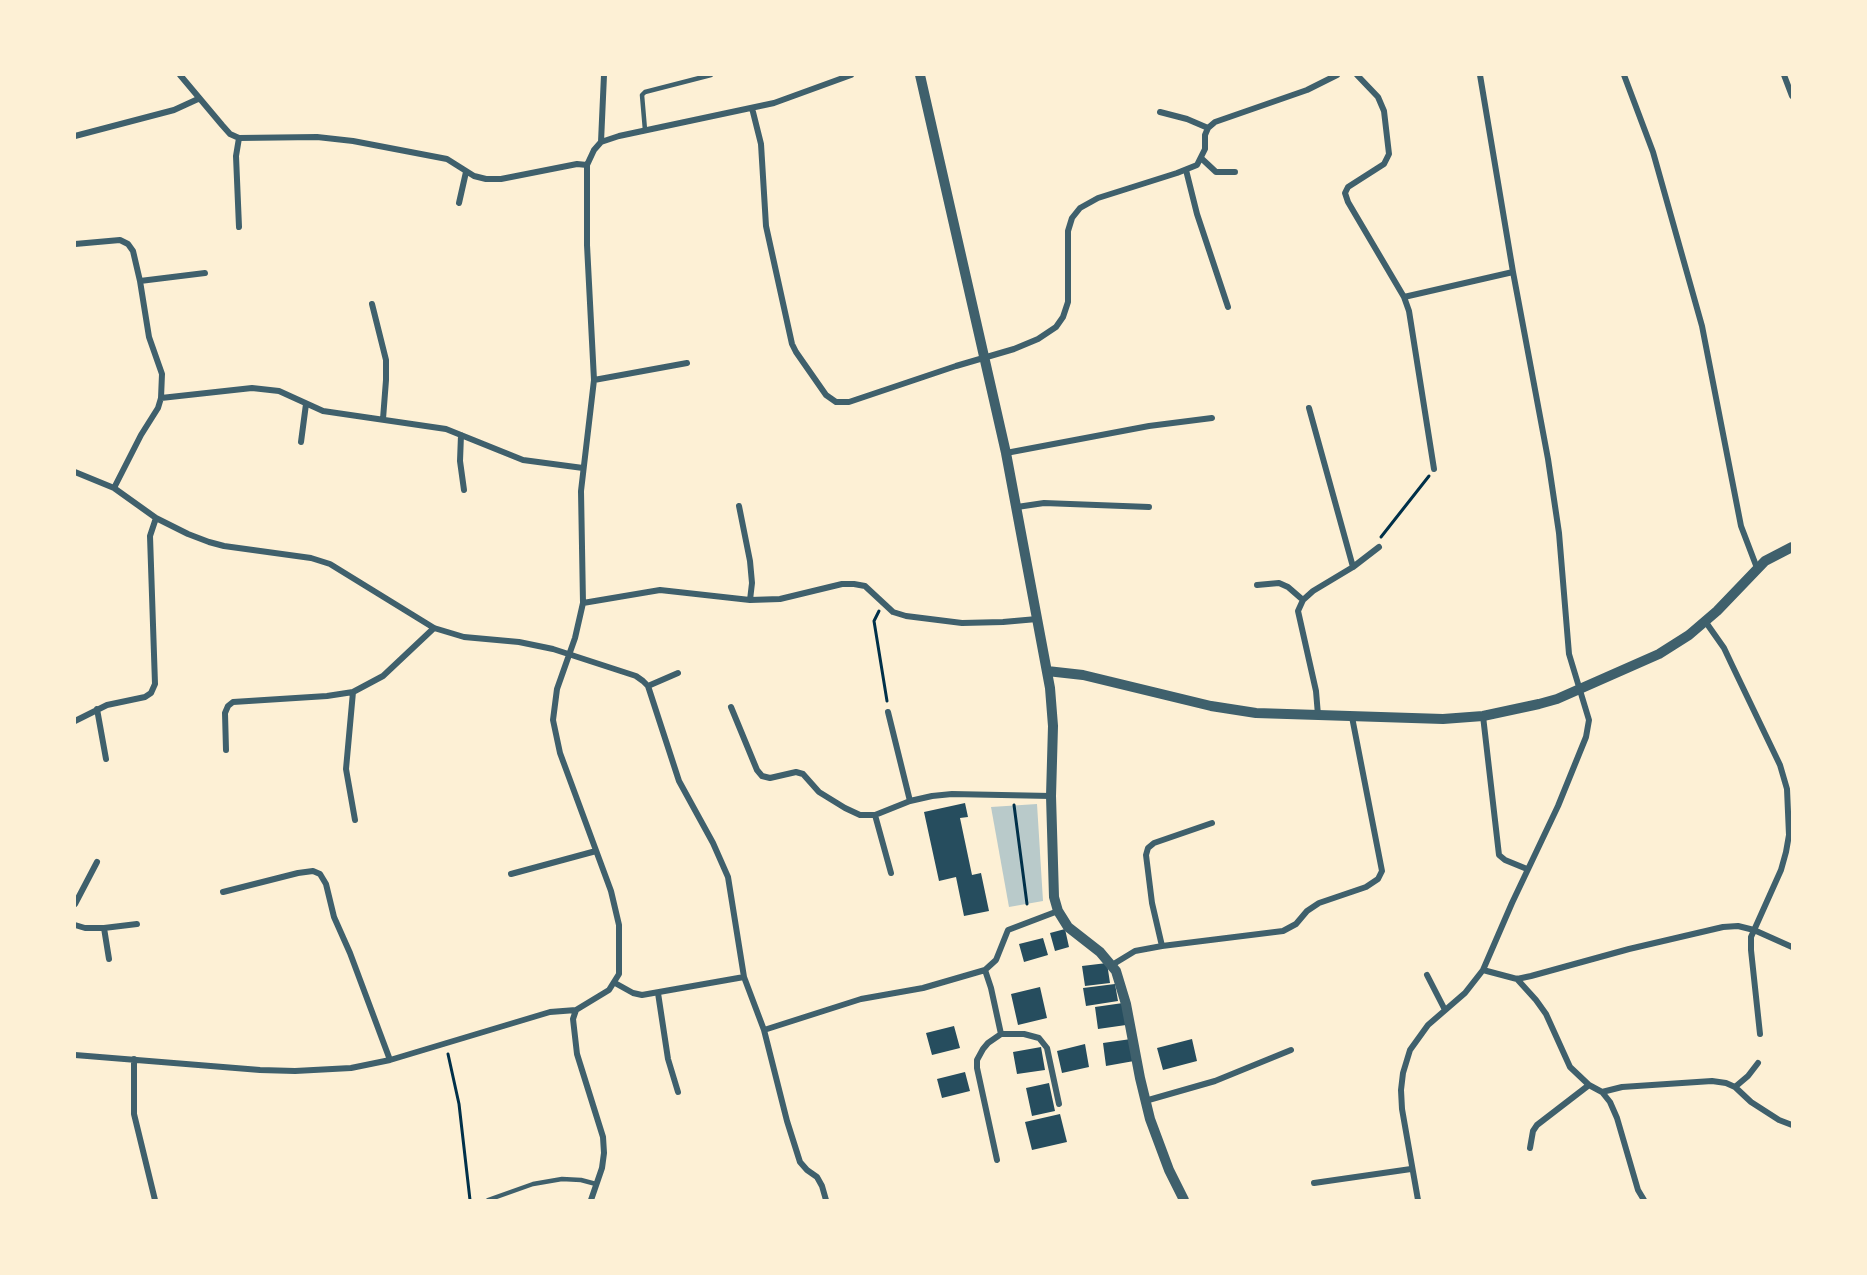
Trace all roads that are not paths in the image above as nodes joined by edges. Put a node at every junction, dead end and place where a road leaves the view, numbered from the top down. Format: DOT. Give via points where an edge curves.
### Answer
graph roads {
  1 [pos="180,75"];
  2 [pos="604,75"];
  3 [pos="711,75"];
  4 [pos="851,75"];
  5 [pos="920,75"];
  6 [pos="1337,75"];
  7 [pos="1357,75"];
  8 [pos="1480,75"];
  9 [pos="1624,75"];
  10 [pos="1784,75"];
  11 [pos="1792,96"];
  12 [pos="198,99"];
  13 [pos="752,108"];
  14 [pos="1160,112"];
  15 [pos="1208,128"];
  16 [pos="645,130"];
  17 [pos="75,136"];
  18 [pos="239,138"];
  19 [pos="601,142"];
  20 [pos="1202,158"];
  21 [pos="587,165"];
  22 [pos="1186,170"];
  23 [pos="466,172"];
  24 [pos="1236,172"];
  25 [pos="459,203"];
  26 [pos="239,227"];
  27 [pos="75,244"];
  28 [pos="1513,272"];
  29 [pos="205,273"];
  30 [pos="140,281"];
  31 [pos="1404,297"];
  32 [pos="372,304"];
  33 [pos="1228,307"];
  34 [pos="985,357"];
  35 [pos="687,363"];
  36 [pos="594,380"];
  37 [pos="160,398"];
  38 [pos="306,404"];
  39 [pos="1309,408"];
  40 [pos="1212,418"];
  41 [pos="383,419"];
  42 [pos="462,435"];
  43 [pos="301,442"];
  44 [pos="1006,453"];
  45 [pos="583,468"];
  46 [pos="1434,469"];
  47 [pos="75,472"];
  48 [pos="114,488"];
  49 [pos="464,490"];
  50 [pos="739,506"];
  51 [pos="1017,507"];
  52 [pos="1149,507"];
  53 [pos="156,518"];
  54 [pos="1379,547"];
  55 [pos="1792,547"];
  56 [pos="1353,567"];
  57 [pos="1758,568"];
  58 [pos="1257,585"];
  59 [pos="750,600"];
  60 [pos="1303,600"];
  61 [pos="583,603"];
  62 [pos="1037,619"];
  63 [pos="1705,621"];
  64 [pos="434,628"];
  65 [pos="570,654"];
  66 [pos="1047,671"];
  67 [pos="678,673"];
  68 [pos="648,686"];
  69 [pos="1581,690"];
  70 [pos="353,692"];
  71 [pos="731,707"];
  72 [pos="97,709"];
  73 [pos="888,712"];
  74 [pos="1318,716"];
  75 [pos="1483,716"];
  76 [pos="1352,717"];
  77 [pos="75,721"];
  78 [pos="226,750"];
  79 [pos="106,759"];
  80 [pos="1051,796"];
  81 [pos="910,801"];
  82 [pos="875,815"];
  83 [pos="355,820"];
  84 [pos="1212,823"];
  85 [pos="596,851"];
  86 [pos="97,862"];
  87 [pos="1527,869"];
  88 [pos="891,873"];
  89 [pos="511,874"];
  90 [pos="223,892"];
  91 [pos="75,904"];
  92 [pos="1058,911"];
  93 [pos="137,924"];
  94 [pos="75,925"];
  95 [pos="104,928"];
  96 [pos="1754,930"];
  97 [pos="1162,945"];
  98 [pos="1792,947"];
  99 [pos="109,959"];
  100 [pos="1112,965"];
  101 [pos="985,970"];
  102 [pos="1483,970"];
  103 [pos="1427,975"];
  104 [pos="744,977"];
  105 [pos="1517,979"];
  106 [pos="615,983"];
  107 [pos="658,993"];
  108 [pos="576,1010"];
  109 [pos="1445,1010"];
  110 [pos="764,1030"];
  111 [pos="1001,1034"];
  112 [pos="1760,1034"];
  113 [pos="1291,1050"];
  114 [pos="75,1055"];
  115 [pos="134,1059"];
  116 [pos="390,1060"];
  117 [pos="1758,1063"];
  118 [pos="1588,1085"];
  119 [pos="1735,1087"];
  120 [pos="678,1092"];
  121 [pos="1602,1092"];
  122 [pos="1145,1101"];
  123 [pos="1059,1104"];
  124 [pos="1792,1125"];
  125 [pos="1530,1148"];
  126 [pos="997,1160"];
  127 [pos="1412,1168"];
  128 [pos="1314,1182"];
  129 [pos="596,1184"];
  130 [pos="154,1200"];
  131 [pos="488,1200"];
  132 [pos="591,1200"];
  133 [pos="826,1200"];
  134 [pos="1184,1200"];
  135 [pos="1418,1200"];
  136 [pos="1644,1200"];
  1 -- 12 [label="street"];
  2 -- 19 [label="street"];
  3 -- 16 [label="lane" via="645,92"];
  4 -- 13 [label="street"];
  5 -- 34 [label="street"];
  6 -- 15 [label="street"];
  7 -- 31 [label="street" via="1378,97 1384,111 1389,154 1384,165 1348,187 1346,193"];
  8 -- 28 [label="street"];
  9 -- 57 [label="street" via="1653,152 1702,326 1741,526"];
  10 -- 11 [label="street"];
  12 -- 17 [label="street" via="174,110"];
  12 -- 18 [label="street" via="230,134"];
  13 -- 16 [label="street"];
  13 -- 34 [label="street" via="761,144 766,226 792,344 826,395 836,402 849,402"];
  14 -- 15 [label="street"];
  15 -- 20 [label="street"];
  16 -- 19 [label="street"];
  18 -- 23 [label="street" via="317,137 352,141 447,159"];
  18 -- 26 [label="street"];
  19 -- 21 [label="street"];
  20 -- 22 [label="street"];
  20 -- 24 [label="street" via="1216,172"];
  21 -- 23 [label="street" via="501,179"];
  21 -- 36 [label="street"];
  22 -- 33 [label="street"];
  22 -- 34 [label="street" via="1098,198 1080,208 1068,231 1068,302 1063,317 1038,339"];
  23 -- 25 [label="street"];
  27 -- 30 [label="street" via="120,240 128,244"];
  28 -- 31 [label="street"];
  28 -- 69 [label="street" via="1559,533 1569,654"];
  29 -- 30 [label="street"];
  30 -- 37 [label="street" via="149,337 162,374"];
  31 -- 46 [label="street"];
  32 -- 41 [label="street" via="386,360"];
  34 -- 44 [label="street"];
  35 -- 36 [label="street"];
  36 -- 45 [label="street"];
  37 -- 38 [label="street" via="252,388 279,391"];
  37 -- 48 [label="street"];
  38 -- 41 [label="street" via="323,411"];
  38 -- 43 [label="street"];
  39 -- 56 [label="street"];
  40 -- 44 [label="street"];
  41 -- 42 [label="street" via="429,425"];
  42 -- 45 [label="street" via="523,460"];
  42 -- 49 [label="street"];
  44 -- 51 [label="street"];
  45 -- 61 [label="street"];
  47 -- 48 [label="street"];
  48 -- 53 [label="street"];
  50 -- 59 [label="street" via="750,561"];
  51 -- 52 [label="street" via="1044,503"];
  51 -- 62 [label="street"];
  53 -- 64 [label="street" via="224,546 330,564"];
  53 -- 72 [label="street" via="150,536 154,684 145,697"];
  54 -- 56 [label="street"];
  55 -- 57 [label="street"];
  56 -- 60 [label="street"];
  57 -- 63 [label="street"];
  58 -- 60 [label="street" via="1279,583"];
  59 -- 61 [label="street" via="660,590"];
  59 -- 62 [label="street" via="780,599 854,584 865,586 893,612 906,616 962,623"];
  60 -- 74 [label="street" via="1298,611"];
  61 -- 65 [label="street"];
  62 -- 66 [label="street"];
  63 -- 69 [label="street" via="1659,654"];
  63 -- 96 [label="street" via="1724,648 1780,765 1787,789 1786,852"];
  64 -- 65 [label="street" via="464,637 519,642"];
  64 -- 70 [label="street" via="383,676"];
  65 -- 68 [label="street" via="636,676"];
  65 -- 85 [label="street" via="557,689 553,720 560,753"];
  66 -- 74 [label="street" via="1083,675 1231,710"];
  66 -- 80 [label="street" via="1053,726"];
  67 -- 68 [label="street"];
  68 -- 104 [label="street" via="679,781 728,877"];
  69 -- 75 [label="street"];
  69 -- 87 [label="street" via="1589,720 1586,737"];
  70 -- 78 [label="street" via="233,702 225,713"];
  70 -- 83 [label="street" via="346,769"];
  71 -- 82 [label="street" via="762,776 803,774 819,792 845,808 861,815"];
  72 -- 77 [label="street"];
  72 -- 79 [label="street"];
  73 -- 81 [label="street"];
  74 -- 76 [label="street"];
  75 -- 76 [label="street"];
  75 -- 87 [label="street" via="1499,855"];
  76 -- 97 [label="street" via="1383,871 1378,879 1319,903 1283,930"];
  80 -- 81 [label="street" via="952,794"];
  80 -- 92 [label="street" via="1052,883"];
  81 -- 82 [label="street"];
  82 -- 88 [label="street"];
  84 -- 97 [label="street" via="1148,848 1152,903"];
  85 -- 89 [label="street"];
  85 -- 106 [label="street" via="619,925 621,965"];
  86 -- 91 [label="street"];
  87 -- 102 [label="street"];
  90 -- 116 [label="street" via="298,873 320,874"];
  92 -- 100 [label="street" via="1068,927"];
  92 -- 101 [label="street" via="1008,930 996,960"];
  93 -- 95 [label="street"];
  94 -- 95 [label="street"];
  95 -- 99 [label="street"];
  96 -- 98 [label="street"];
  96 -- 105 [label="street" via="1723,927"];
  96 -- 112 [label="street" via="1751,950"];
  97 -- 100 [label="street" via="1135,951"];
  100 -- 122 [label="street" via="1126,1004"];
  101 -- 110 [label="street" via="923,988 861,999"];
  101 -- 111 [label="street"];
  102 -- 105 [label="street"];
  102 -- 109 [label="street"];
  103 -- 109 [label="street"];
  104 -- 107 [label="street"];
  104 -- 110 [label="street"];
  105 -- 118 [label="street" via="1546,1014 1570,1067"];
  106 -- 107 [label="street" via="633,993"];
  106 -- 108 [label="street"];
  107 -- 120 [label="street" via="668,1059"];
  108 -- 116 [label="street" via="550,1012"];
  108 -- 129 [label="street" via="577,1054 603,1137 603,1161"];
  109 -- 127 [label="street" via="1419,1035 1403,1073 1402,1109"];
  110 -- 133 [label="street" via="797,1153 822,1185"];
  111 -- 123 [label="street" via="1039,1038 1047,1048"];
  111 -- 126 [label="street" via="988,1043 977,1060"];
  113 -- 122 [label="street" via="1215,1081"];
  114 -- 115 [label="street"];
  115 -- 116 [label="street" via="294,1071 351,1068"];
  115 -- 130 [label="street" via="134,1114"];
  117 -- 119 [label="street"];
  118 -- 121 [label="street"];
  118 -- 125 [label="street" via="1537,1125"];
  119 -- 121 [label="street" via="1712,1081"];
  119 -- 124 [label="street" via="1751,1102"];
  121 -- 136 [label="street" via="1617,1118"];
  122 -- 134 [label="street"];
  127 -- 128 [label="street"];
  127 -- 135 [label="street"];
  129 -- 131 [label="lane" via="562,1179 533,1184"];
  129 -- 132 [label="street"];
}
